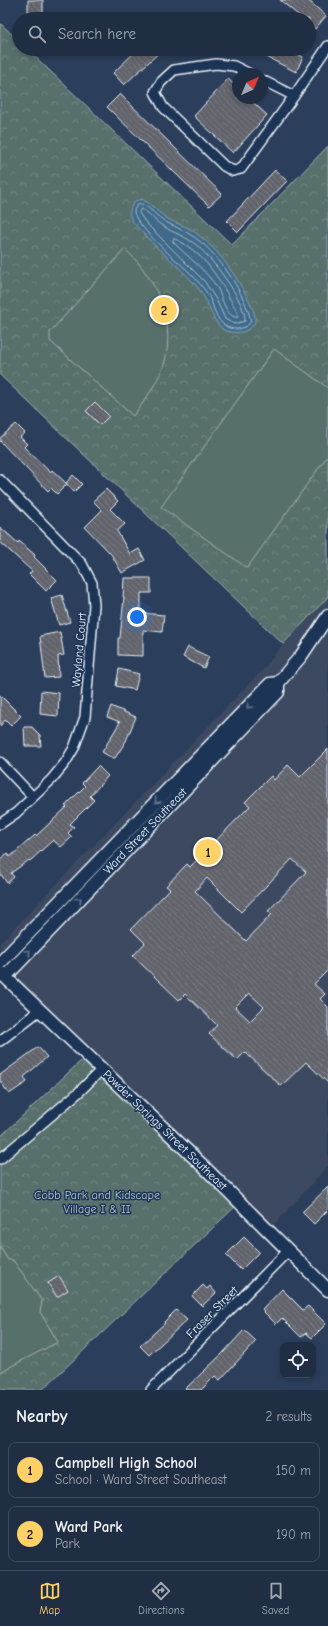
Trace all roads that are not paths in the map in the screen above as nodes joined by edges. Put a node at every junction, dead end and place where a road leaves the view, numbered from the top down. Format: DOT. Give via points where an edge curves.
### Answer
graph roads {
  1 [pos="328,46"];
  2 [pos="238,68"];
  3 [pos="268,83"];
  4 [pos="294,96"];
  5 [pos="0,480"];
  6 [pos="328,616"];
  7 [pos="278,683"];
  8 [pos="0,762"];
  9 [pos="33,797"];
  10 [pos="0,824"];
  11 [pos="0,963"];
  12 [pos="3,974"];
  13 [pos="40,1010"];
  14 [pos="0,1041"];
  15 [pos="102,1070"];
  16 [pos="0,1159"];
  17 [pos="289,1250"];
  18 [pos="328,1290"];
  19 [pos="151,1390"];
  1 -- 4 [label="street"];
  2 -- 4 [label="street" via="216,64 174,70 155,92 163,107 224,166 233,171 241,169"];
  3 -- 4 [label="street"];
  5 -- 9 [label="street, Wayland Court" via="82,564 94,593 85,717 81,732 65,763"];
  6 -- 7 [label="street, Ward Street Southeast" via="301,656"];
  7 -- 11 [label="street, Ward Street Southeast, one-way" via="270,684"];
  12 -- 7 [label="street, Ward Street Southeast, one-way" via="278,692"];
  8 -- 9 [label="street"];
  9 -- 10 [label="street, Wayland Court"];
  12 -- 13 [label="street, Powder Springs Street Southeast"];
  13 -- 14 [label="street"];
  13 -- 15 [label="street, Powder Springs Street Southeast"];
  15 -- 16 [label="street"];
  15 -- 17 [label="street, Powder Springs Street Southeast"];
  17 -- 18 [label="street, Powder Springs Street Southeast"];
  17 -- 19 [label="street, Fraser Street"];
}
